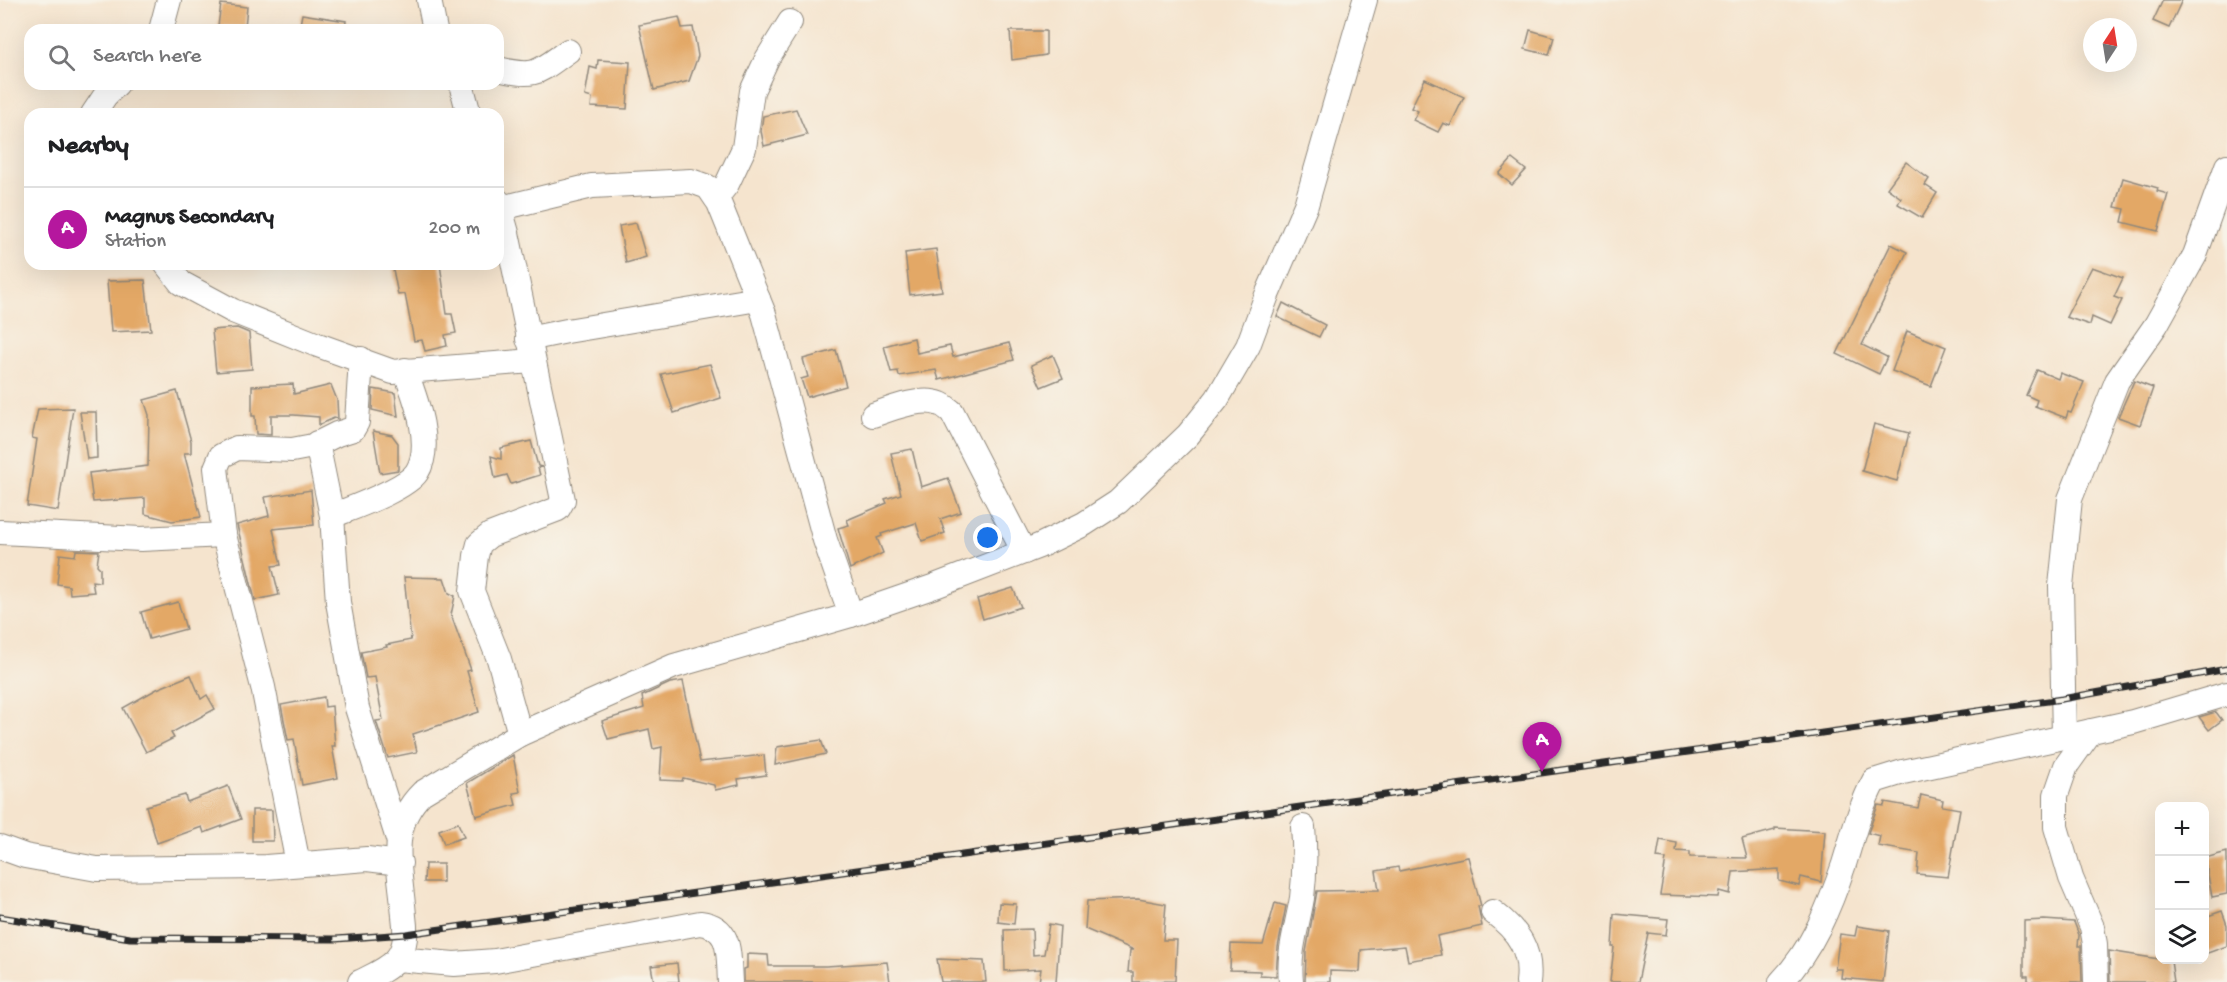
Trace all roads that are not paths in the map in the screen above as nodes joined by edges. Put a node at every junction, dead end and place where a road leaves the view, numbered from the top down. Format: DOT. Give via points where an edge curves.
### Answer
graph roads {
  1 [pos="169,0"];
  2 [pos="429,0"];
  3 [pos="1365,0"];
  4 [pos="790,22"];
  5 [pos="163,24"];
  6 [pos="434,24"];
  7 [pos="568,51"];
  8 [pos="504,70"];
  9 [pos="111,90"];
  10 [pos="463,90"];
  11 [pos="97,108"];
  12 [pos="467,108"];
  13 [pos="2227,166"];
  14 [pos="716,198"];
  15 [pos="504,204"];
  16 [pos="504,228"];
  17 [pos="171,270"];
  18 [pos="758,299"];
  19 [pos="531,350"];
  20 [pos="361,360"];
  21 [pos="405,370"];
  22 [pos="873,415"];
  23 [pos="318,443"];
  24 [pos="332,516"];
  25 [pos="0,532"];
  26 [pos="224,536"];
  27 [pos="1024,552"];
  28 [pos="851,615"];
  29 [pos="2227,694"];
  30 [pos="2091,731"];
  31 [pos="520,734"];
  32 [pos="2064,737"];
  33 [pos="1303,827"];
  34 [pos="398,839"];
  35 [pos="0,847"];
  36 [pos="400,863"];
  37 [pos="298,864"];
  38 [pos="1493,912"];
  39 [pos="397,959"];
  40 [pos="360,982"];
  41 [pos="730,982"];
  42 [pos="1291,982"];
  43 [pos="1528,982"];
  44 [pos="1781,982"];
  45 [pos="2096,982"];
  1 -- 5 [label="street"];
  2 -- 6 [label="street"];
  3 -- 27 [label="street" via="1306,205 1248,346 1217,399 1188,435 1118,502 1084,524"];
  4 -- 14 [label="street" via="752,91 744,148"];
  7 -- 8 [label="street" via="531,75"];
  9 -- 11 [label="street"];
  10 -- 12 [label="street"];
  13 -- 32 [label="street" via="2195,255 2156,325 2117,381 2070,499 2061,586"];
  14 -- 15 [label="street" via="708,187 691,181 592,186"];
  14 -- 18 [label="street"];
  16 -- 19 [label="street"];
  17 -- 20 [label="street" via="181,283 233,311"];
  18 -- 19 [label="street" via="567,331"];
  18 -- 28 [label="street" via="825,540"];
  19 -- 21 [label="street"];
  19 -- 31 [label="street" via="562,503 558,509 489,535 479,544 472,591 499,659"];
  20 -- 21 [label="street" via="393,372"];
  20 -- 23 [label="street" via="357,422 353,429"];
  21 -- 24 [label="street" via="418,405 423,438 417,473 386,493"];
  22 -- 27 [label="street" via="927,402 941,404 952,412"];
  23 -- 24 [label="street"];
  23 -- 26 [label="street" via="292,450 237,448 220,456 216,468"];
  24 -- 34 [label="street" via="338,602 357,708"];
  25 -- 26 [label="street" via="141,539"];
  26 -- 37 [label="street" via="263,687"];
  27 -- 28 [label="street"];
  28 -- 31 [label="street" via="675,666"];
  29 -- 30 [label="street"];
  30 -- 32 [label="street"];
  30 -- 45 [label="street" via="2066,766 2056,795 2056,827 2071,878 2092,927"];
  31 -- 34 [label="street" via="422,793 410,804"];
  32 -- 44 [label="street" via="1874,781 1863,801 1818,930"];
  33 -- 42 [label="street" via="1302,897 1289,962"];
  34 -- 36 [label="street"];
  35 -- 37 [label="street" via="25,856 97,869"];
  36 -- 37 [label="street" via="367,860"];
  36 -- 39 [label="street" via="406,934"];
  38 -- 43 [label="street" via="1519,937 1530,968"];
  39 -- 40 [label="street"];
  39 -- 41 [label="street" via="454,964 495,961 700,923 712,924 722,932"];
}
